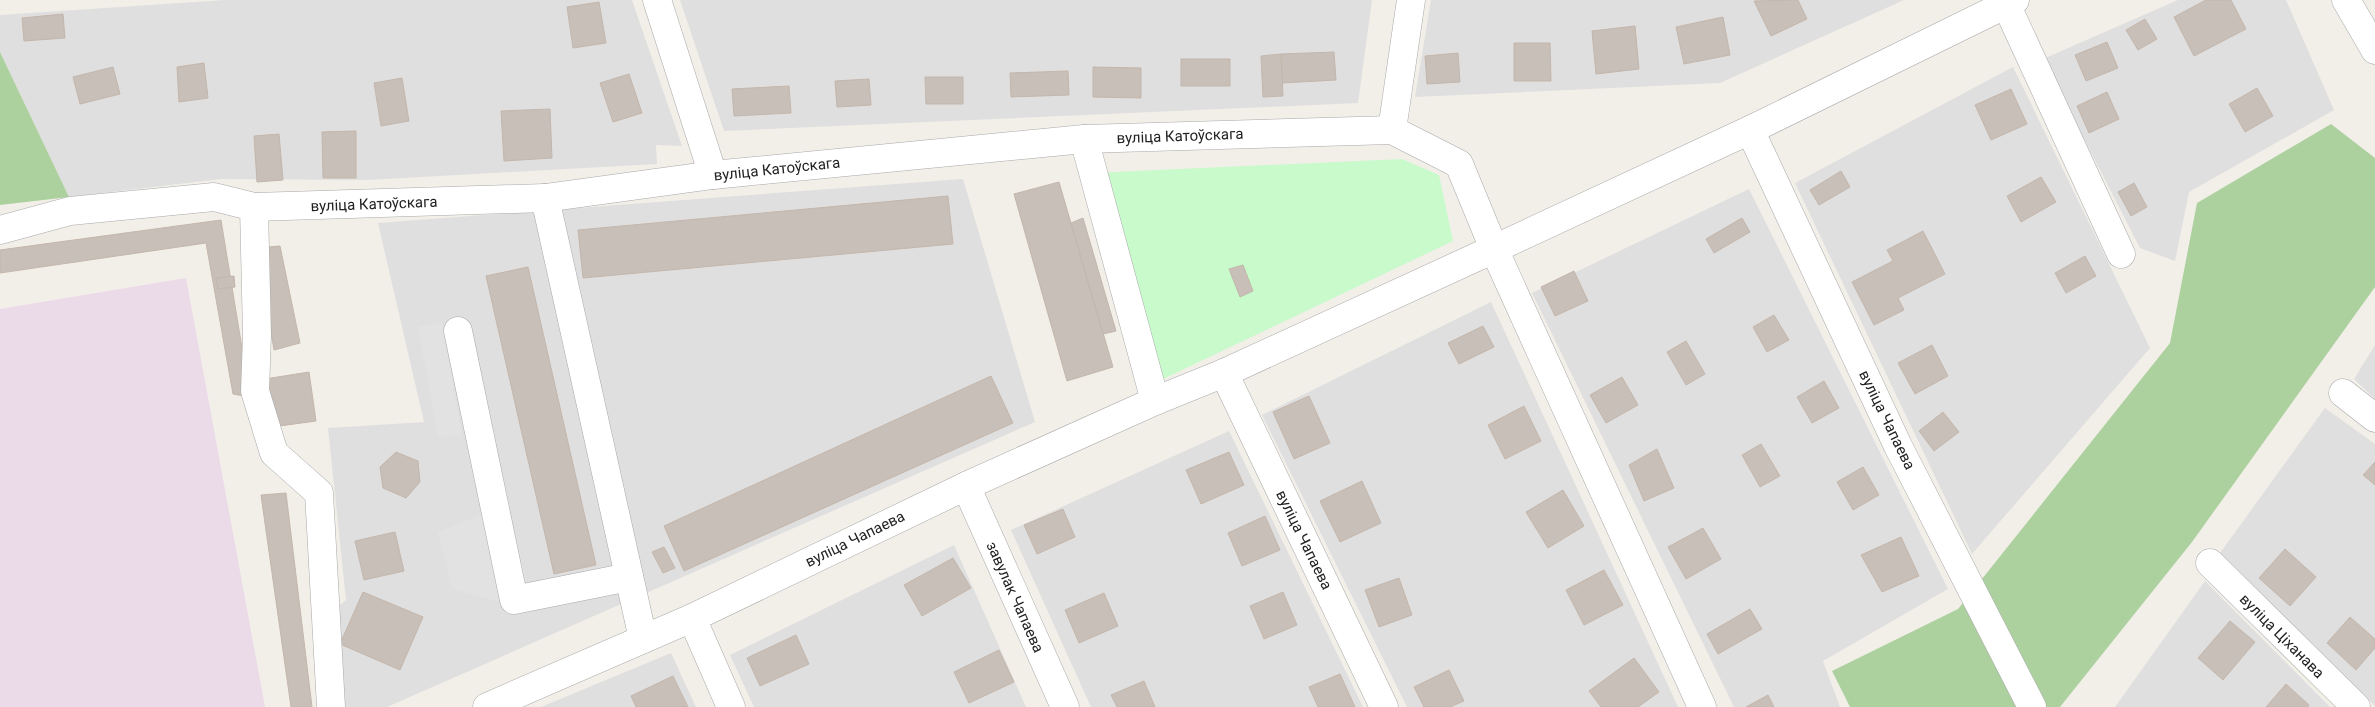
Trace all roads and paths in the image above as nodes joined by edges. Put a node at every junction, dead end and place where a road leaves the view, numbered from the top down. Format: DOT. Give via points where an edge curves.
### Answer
graph roads {
  1 [pos="657,0"];
  2 [pos="1411,0"];
  3 [pos="2346,0"];
  4 [pos="2010,2"];
  5 [pos="2375,50"];
  6 [pos="1392,130"];
  7 [pos="1750,130"];
  8 [pos="1084,139"];
  9 [pos="713,175"];
  10 [pos="545,198"];
  11 [pos="254,207"];
  12 [pos="0,230"];
  13 [pos="1494,249"];
  14 [pos="2121,254"];
  15 [pos="458,331"];
  16 [pos="1224,373"];
  17 [pos="2343,393"];
  18 [pos="1155,401"];
  19 [pos="2375,418"];
  20 [pos="966,486"];
  21 [pos="2210,563"];
  22 [pos="629,577"];
  23 [pos="692,618"];
  24 [pos="642,639"];
  25 [pos="331,707"];
  26 [pos="487,707"];
  27 [pos="731,707"];
  28 [pos="1065,707"];
  29 [pos="1384,707"];
  30 [pos="1702,707"];
  31 [pos="2032,707"];
  32 [pos="2356,707"];
  1 -- 9 [label="street"];
  2 -- 6 [label="street"];
  3 -- 5 [label="street"];
  4 -- 7 [label="street, вуліца Чапаева"];
  4 -- 14 [label="street"];
  6 -- 8 [label="street, вуліца Катоўскага"];
  6 -- 13 [label="street, вуліца Катоўскага" via="1459,164"];
  7 -- 13 [label="street, вуліца Чапаева"];
  7 -- 31 [label="street, вуліца Чапаева" via="1898,446"];
  8 -- 9 [label="street, вуліца Катоўскага"];
  8 -- 18 [label="street"];
  9 -- 10 [label="street, вуліца Катоўскага"];
  10 -- 11 [label="street, вуліца Катоўскага"];
  10 -- 22 [label="street"];
  11 -- 12 [label="street, вуліца Катоўскага" via="214,196 70,211"];
  11 -- 25 [label="street" via="255,391 274,452 319,493"];
  13 -- 16 [label="street, вуліца Чапаева"];
  13 -- 30 [label="street"];
  15 -- 22 [label="street" via="514,600"];
  16 -- 18 [label="street, вуліца Чапаева"];
  16 -- 29 [label="street, вуліца Чапаева"];
  17 -- 19 [label="street"];
  18 -- 20 [label="street, вуліца Чапаева"];
  20 -- 23 [label="street, вуліца Чапаева"];
  20 -- 28 [label="street, завулак Чапаева"];
  21 -- 32 [label="street, вуліца Ціханава"];
  22 -- 24 [label="street"];
  23 -- 24 [label="street, вуліца Чапаева"];
  23 -- 27 [label="street"];
  24 -- 26 [label="street, вуліца Чапаева"];
}
